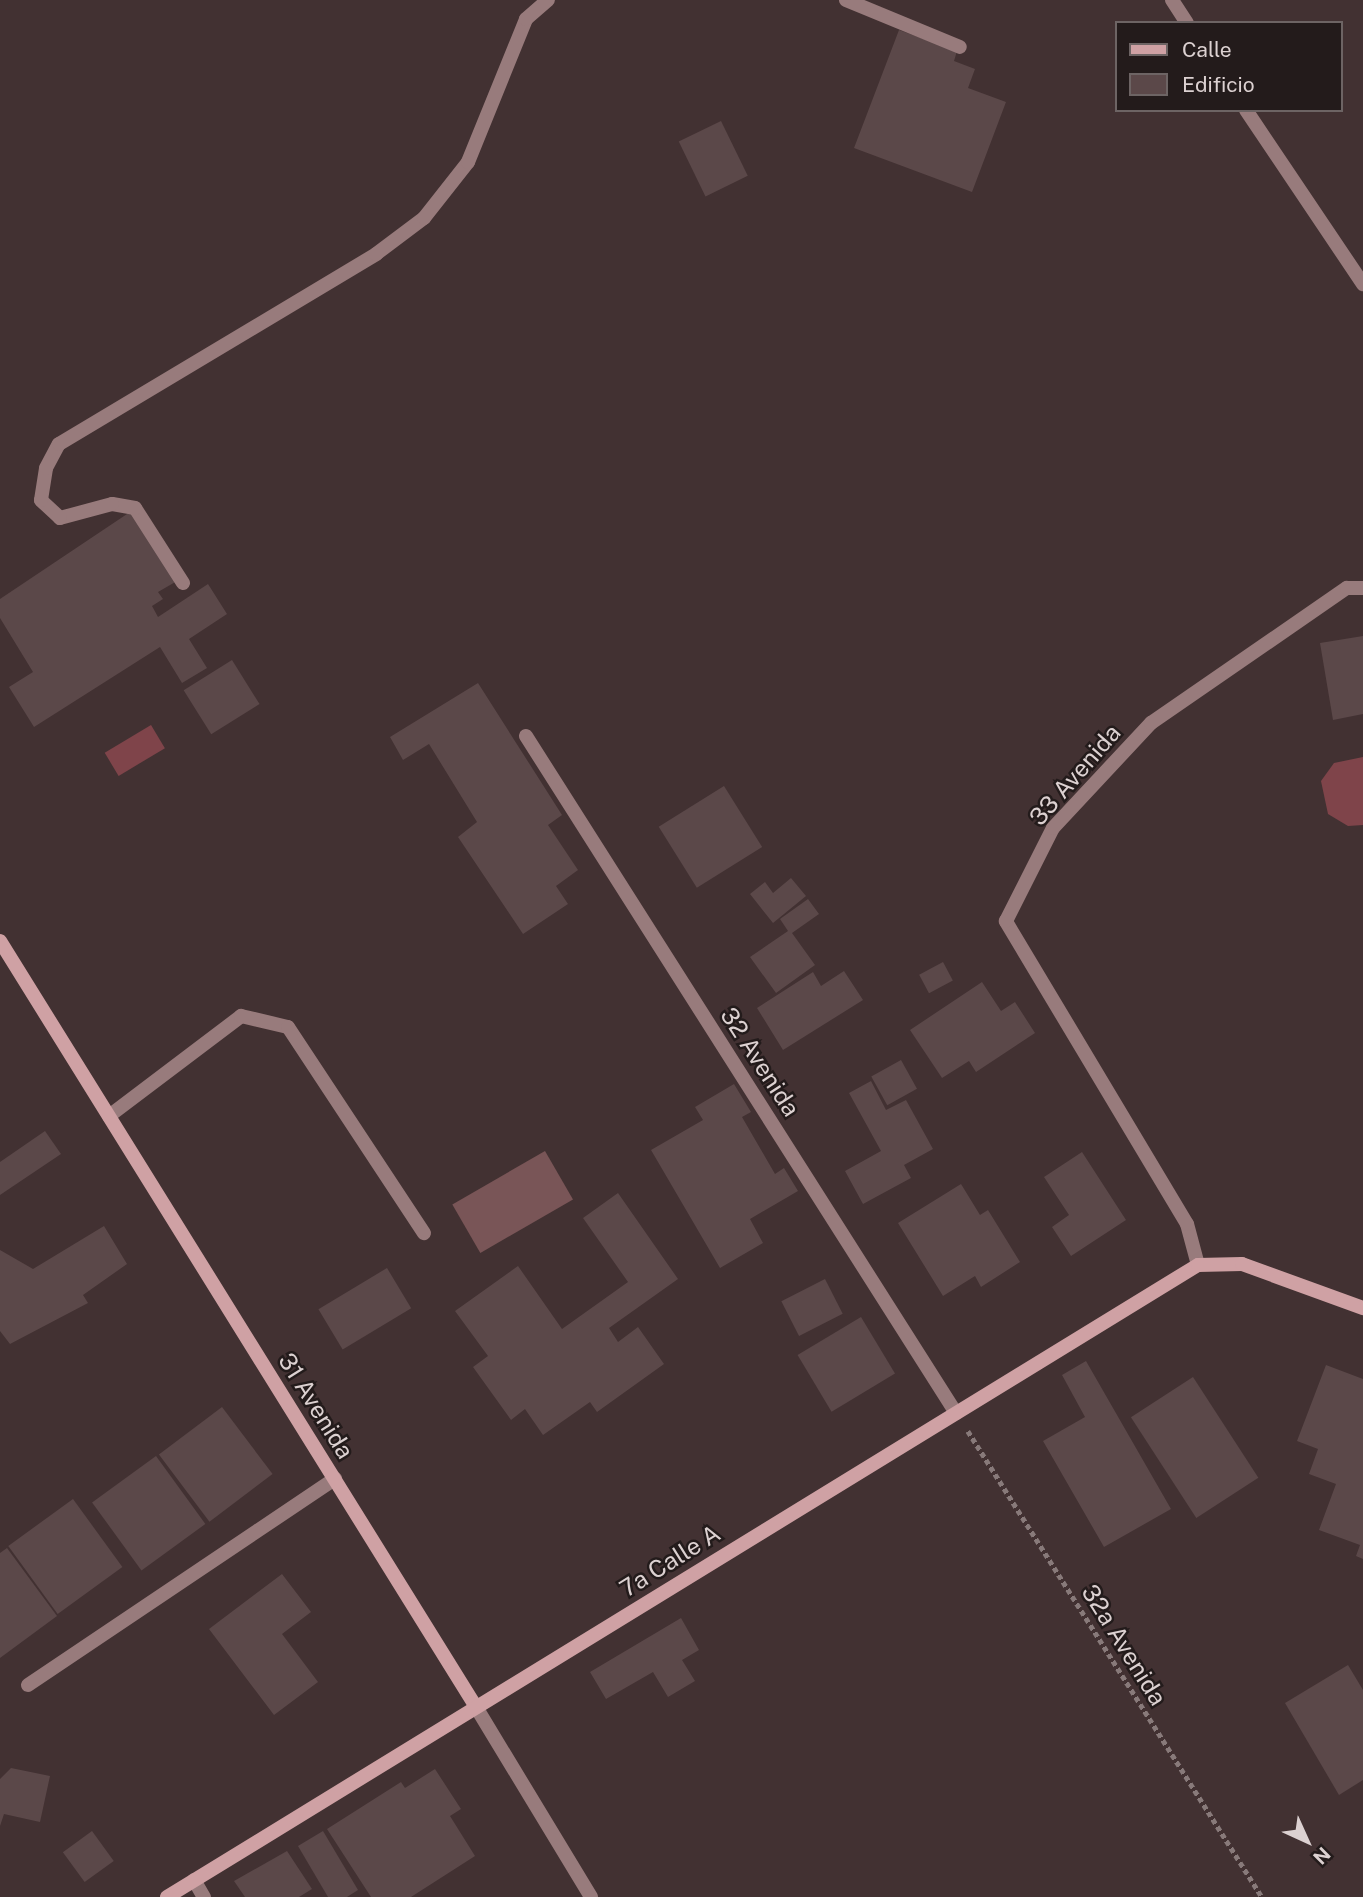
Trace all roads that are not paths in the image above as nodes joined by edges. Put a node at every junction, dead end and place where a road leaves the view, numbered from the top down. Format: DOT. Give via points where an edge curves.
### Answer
graph roads {
  1 [pos="548,0"];
  2 [pos="846,0"];
  3 [pos="1172,0"];
  4 [pos="1186,21"];
  5 [pos="960,47"];
  6 [pos="1247,112"];
  7 [pos="1363,284"];
  8 [pos="183,583"];
  9 [pos="1363,588"];
  10 [pos="526,736"];
  11 [pos="0,941"];
  12 [pos="109,1116"];
  13 [pos="424,1233"];
  14 [pos="1198,1265"];
  15 [pos="1363,1308"];
  16 [pos="956,1413"];
  17 [pos="335,1479"];
  18 [pos="28,1685"];
  19 [pos="476,1707"];
  20 [pos="194,1880"];
  21 [pos="167,1897"];
  22 [pos="204,1897"];
  23 [pos="592,1897"];
  1 -- 8 [label="street" via="526,19 468,162 424,218 376,254 59,444 46,468 41,500 60,518 112,504 135,508"];
  2 -- 5 [label="street"];
  3 -- 4 [label="street"];
  6 -- 7 [label="street"];
  9 -- 14 [label="street, 33 Avenida" via="1347,588 1151,723 1054,828 1006,921 1187,1224"];
  10 -- 16 [label="street, 32 Avenida"];
  11 -- 12 [label="street, 31 Avenida"];
  12 -- 13 [label="street" via="241,1016 288,1027"];
  12 -- 17 [label="street, 31 Avenida"];
  14 -- 15 [label="street" via="1242,1264"];
  14 -- 16 [label="street, 7a Calle A"];
  16 -- 19 [label="street, 7a Calle A"];
  17 -- 18 [label="street"];
  17 -- 19 [label="street, 31 Avenida"];
  19 -- 20 [label="street, 7a Calle A"];
  19 -- 23 [label="street, 31 Avenida"];
  20 -- 21 [label="street, 7a Calle A"];
  20 -- 22 [label="street"];
}
